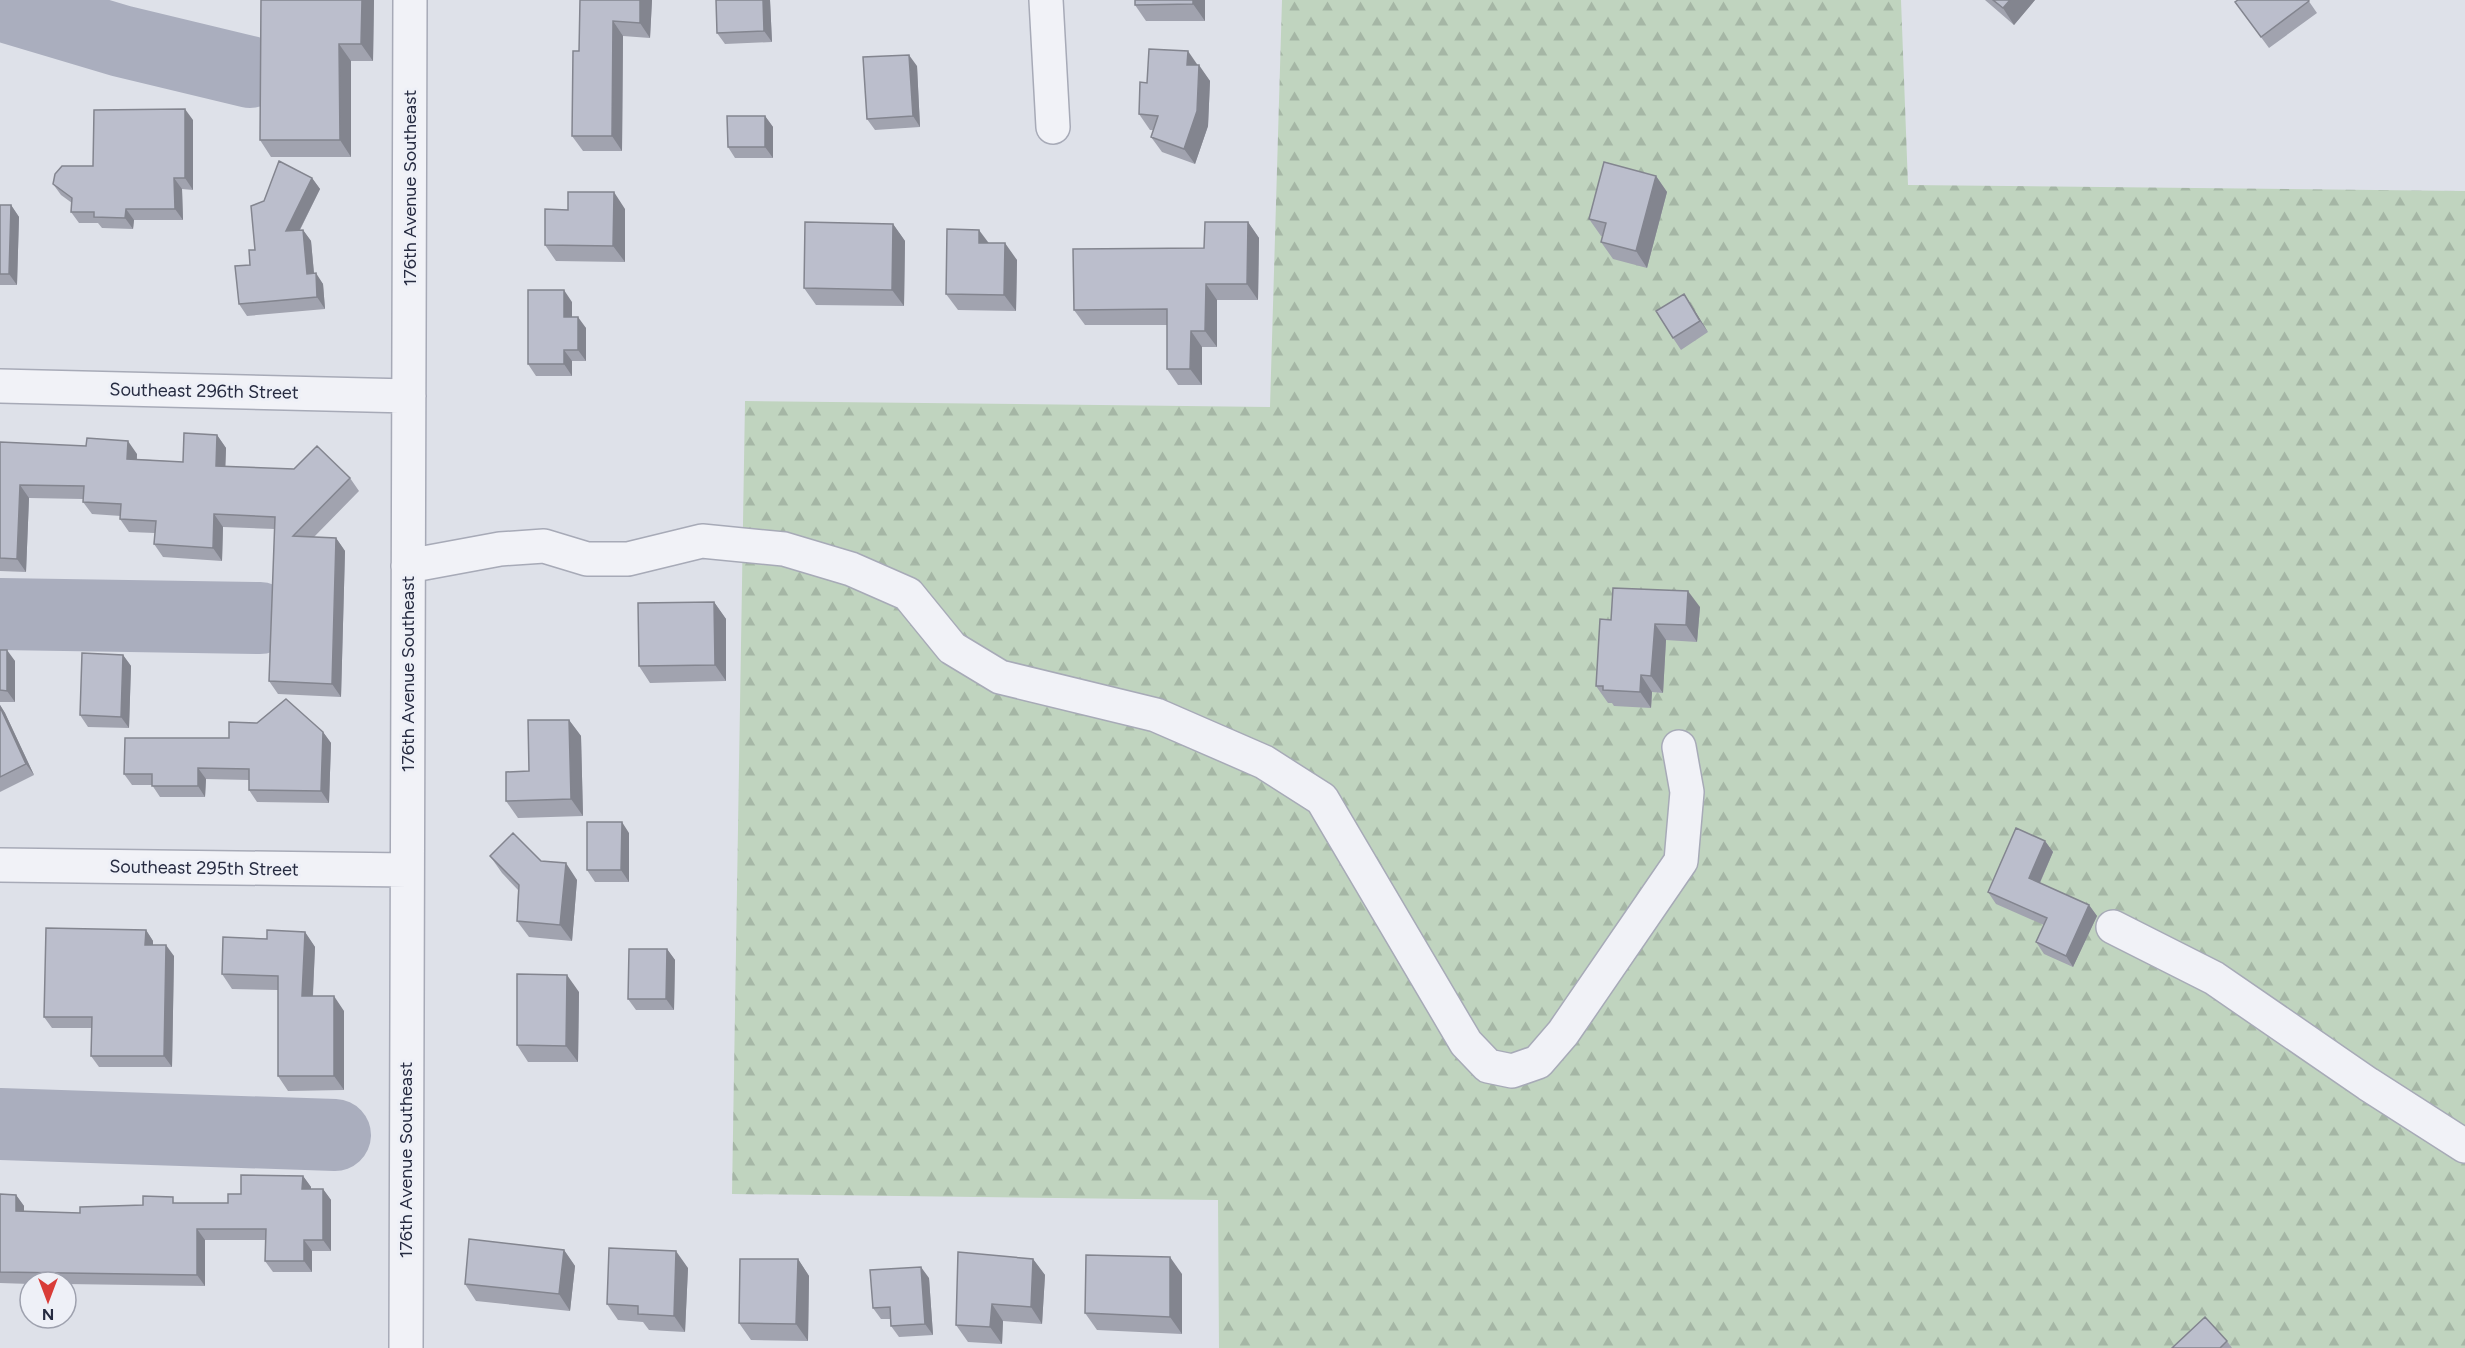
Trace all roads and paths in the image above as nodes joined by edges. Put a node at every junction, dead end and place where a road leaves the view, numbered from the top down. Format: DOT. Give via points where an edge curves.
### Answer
graph roads {
  1 [pos="410,0"];
  2 [pos="1046,0"];
  3 [pos="1053,128"];
  4 [pos="0,386"];
  5 [pos="409,396"];
  6 [pos="408,566"];
  7 [pos="1678,747"];
  8 [pos="0,865"];
  9 [pos="407,870"];
  10 [pos="2113,927"];
  11 [pos="2465,1146"];
  12 [pos="406,1348"];
  1 -- 5 [label="street, 176th Avenue Southeast"];
  2 -- 3 [label="street"];
  4 -- 5 [label="street, Southeast 296th Street"];
  5 -- 6 [label="street, 176th Avenue Southeast"];
  6 -- 7 [label="street" via="500,549 544,546 587,559 628,559 702,542 784,549 850,569 908,594 952,648 1000,677 1156,715 1264,762 1322,800 1466,1043 1488,1066 1512,1071 1538,1062 1563,1033 1681,861 1687,792"];
  6 -- 9 [label="street, 176th Avenue Southeast"];
  8 -- 9 [label="street, Southeast 295th Street"];
  9 -- 12 [label="street, 176th Avenue Southeast"];
  10 -- 11 [label="street" via="2214,978"];
}
